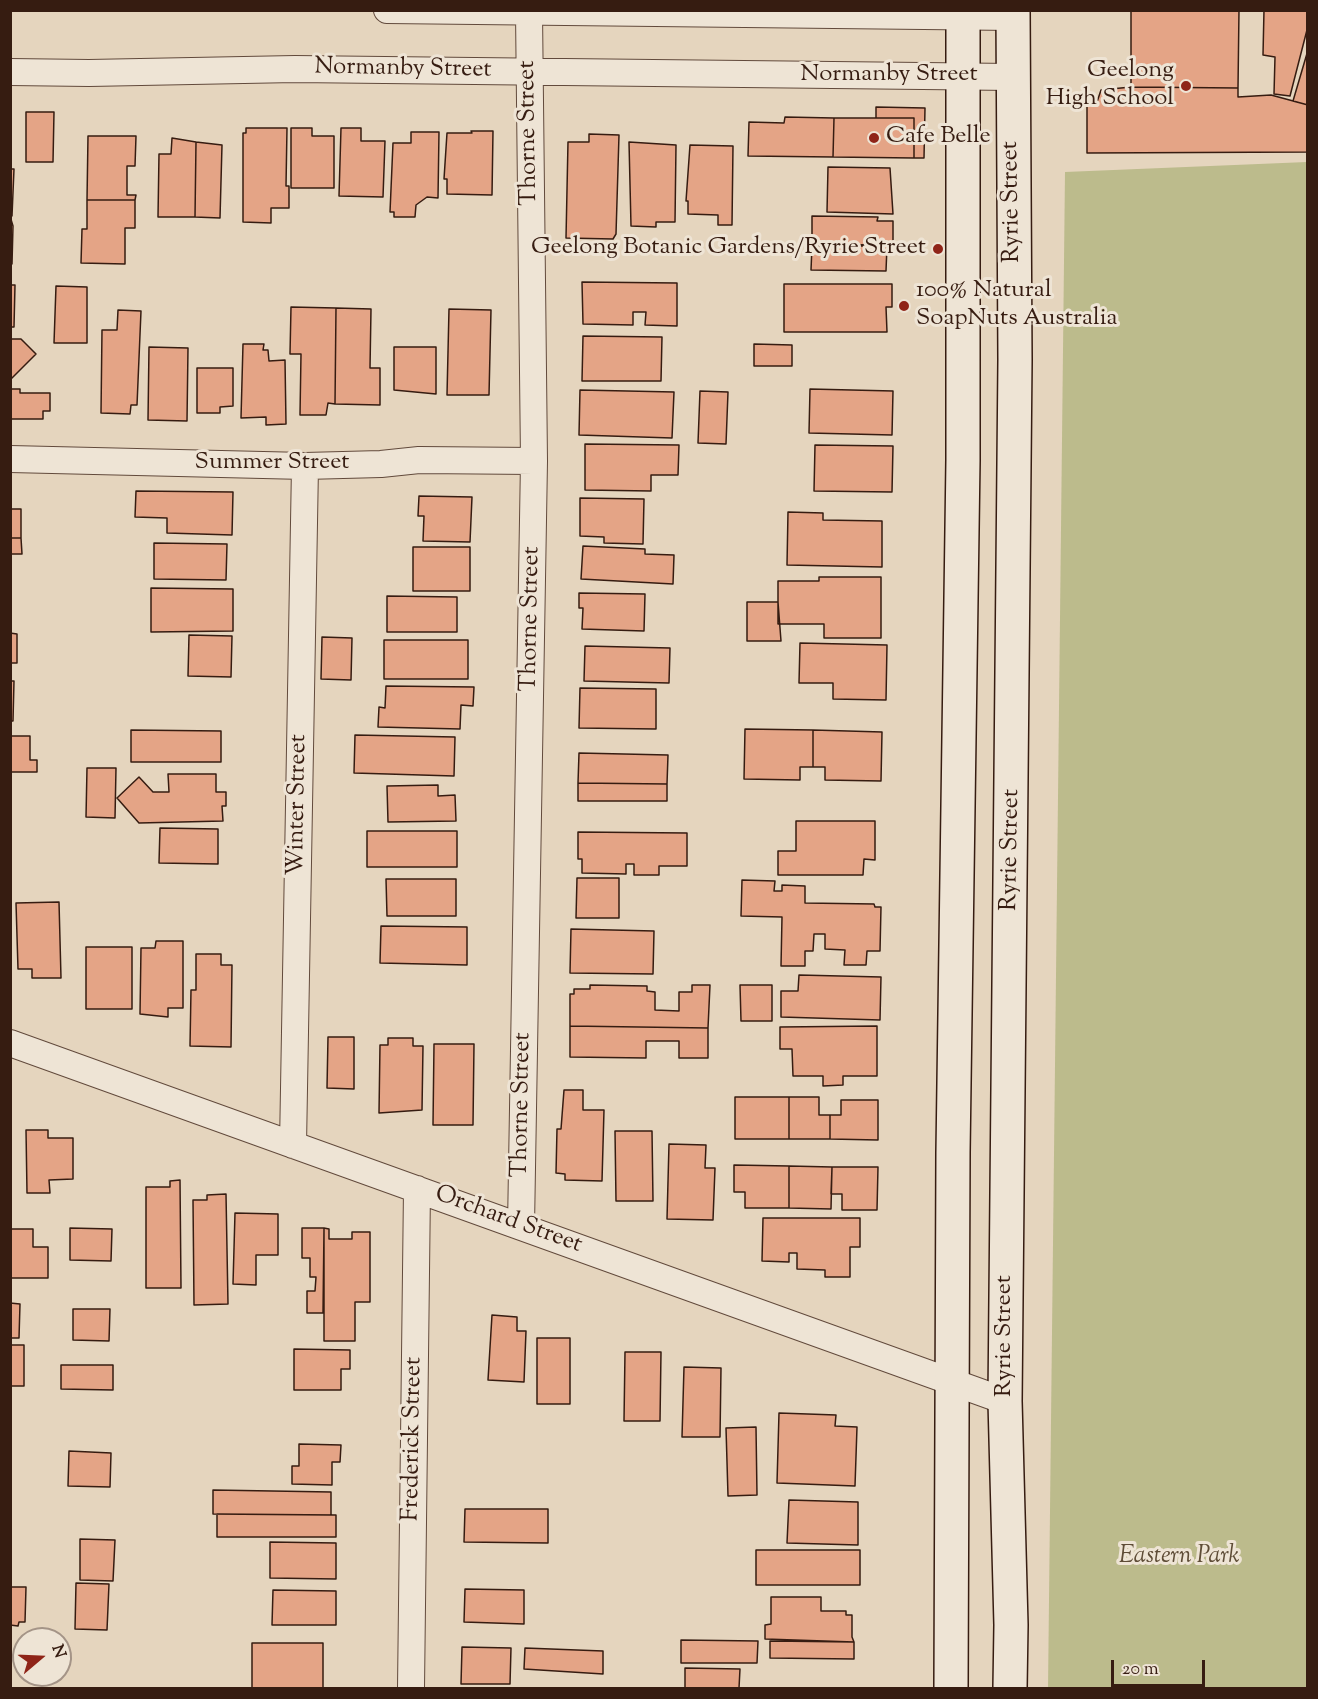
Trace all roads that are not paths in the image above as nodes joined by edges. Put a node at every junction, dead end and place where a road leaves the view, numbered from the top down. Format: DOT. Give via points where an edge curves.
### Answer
graph roads {
  1 [pos="387,10"];
  2 [pos="529,12"];
  3 [pos="963,14"];
  4 [pos="1013,14"];
  5 [pos="529,71"];
  6 [pos="10,72"];
  7 [pos="962,77"];
  8 [pos="1012,77"];
  9 [pos="10,459"];
  10 [pos="534,461"];
  11 [pos="304,466"];
  12 [pos="10,1043"];
  13 [pos="293,1145"];
  14 [pos="417,1188"];
  15 [pos="521,1226"];
  16 [pos="951,1383"];
  17 [pos="1005,1401"];
  18 [pos="411,1689"];
  19 [pos="951,1689"];
  20 [pos="1010,1689"];
  1 -- 2 [label="street"];
  2 -- 3 [label="street"];
  2 -- 5 [label="street, Thorne Street"];
  3 -- 4 [label="street"];
  3 -- 7 [label="main road, Ryrie Street"];
  4 -- 8 [label="main road, Ryrie Street"];
  5 -- 6 [label="street, Normanby Street"];
  5 -- 7 [label="street, Normanby Street"];
  5 -- 10 [label="street, Thorne Street"];
  7 -- 8 [label="street, Normanby Street"];
  7 -- 16 [label="main road, Ryrie Street" via="963,460"];
  8 -- 17 [label="main road, Ryrie Street" via="1015,396"];
  9 -- 11 [label="street, Summer Street"];
  10 -- 11 [label="street, Summer Street" via="419,460"];
  10 -- 15 [label="street, Thorne Street"];
  11 -- 13 [label="street, Winter Street"];
  12 -- 13 [label="street, Orchard Street"];
  13 -- 14 [label="street, Orchard Street"];
  14 -- 15 [label="street, Orchard Street"];
  14 -- 18 [label="street, Frederick Street"];
  15 -- 16 [label="street, Orchard Street"];
  16 -- 17 [label="street, Orchard Street"];
  16 -- 19 [label="main road, Ryrie Street"];
  17 -- 20 [label="main road, Ryrie Street"];
}
